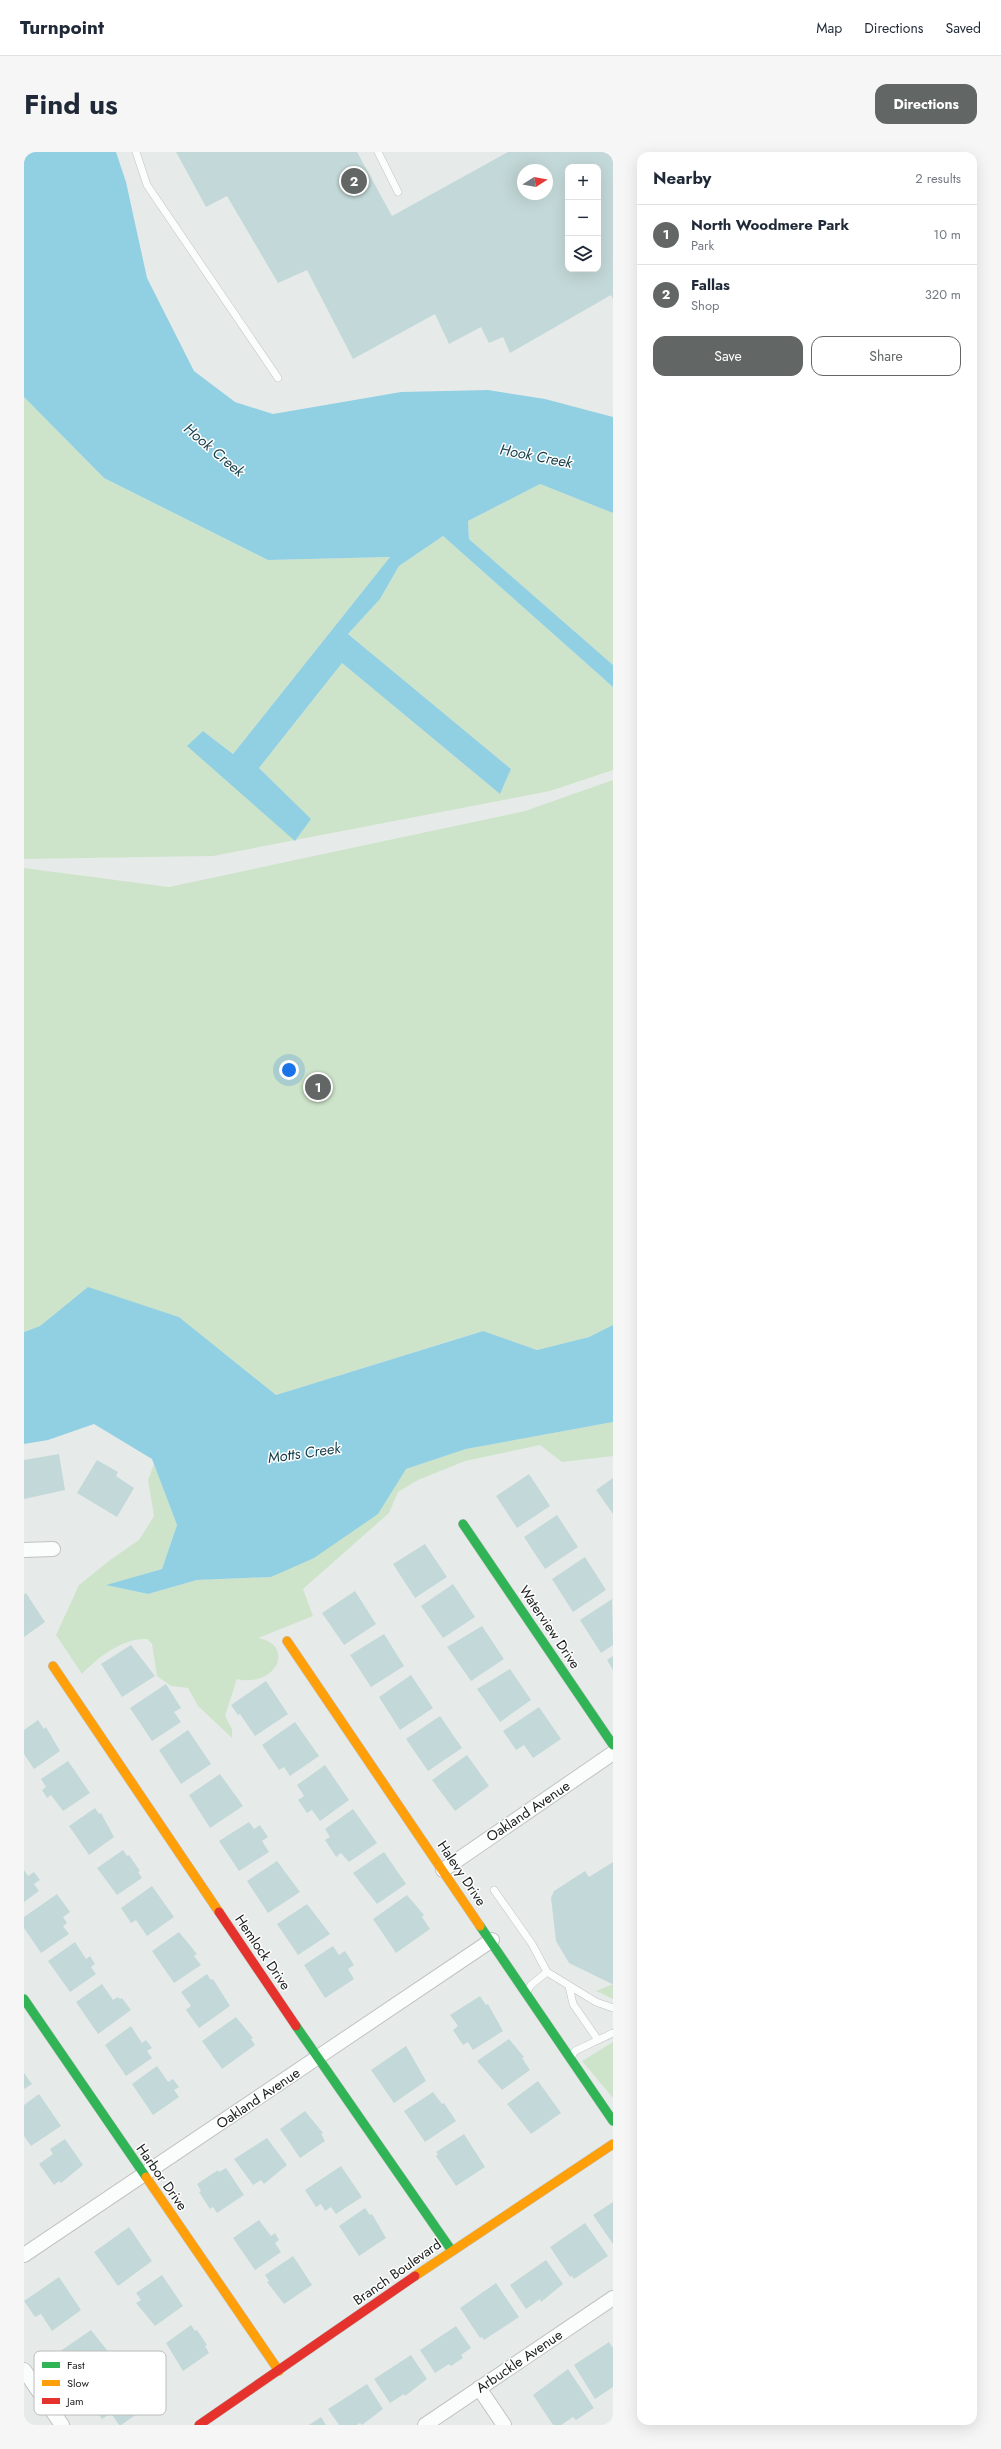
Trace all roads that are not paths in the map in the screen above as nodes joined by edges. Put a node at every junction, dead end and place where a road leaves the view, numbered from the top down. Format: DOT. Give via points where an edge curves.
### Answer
graph roads {
  1 [pos="136,152"];
  2 [pos="378,152"];
  3 [pos="398,192"];
  4 [pos="278,378"];
  5 [pos="463,1524"];
  6 [pos="53,1549"];
  7 [pos="24,1550"];
  8 [pos="287,1641"];
  9 [pos="53,1666"];
  10 [pos="613,1745"];
  11 [pos="613,1753"];
  12 [pos="443,1870"];
  13 [pos="494,1890"];
  14 [pos="492,1940"];
  15 [pos="547,1972"];
  16 [pos="569,1986"];
  17 [pos="527,1992"];
  18 [pos="24,1999"];
  19 [pos="613,2008"];
  20 [pos="613,2033"];
  21 [pos="598,2040"];
  22 [pos="570,2057"];
  23 [pos="318,2058"];
  24 [pos="613,2121"];
  25 [pos="613,2144"];
  26 [pos="143,2175"];
  27 [pos="452,2251"];
  28 [pos="24,2255"];
  29 [pos="613,2298"];
  30 [pos="24,2370"];
  31 [pos="279,2371"];
  32 [pos="34,2384"];
  33 [pos="479,2388"];
  34 [pos="55,2415"];
  35 [pos="62,2425"];
  36 [pos="199,2425"];
  37 [pos="425,2425"];
  38 [pos="504,2425"];
  1 -- 4 [label="lane" via="147,185"];
  2 -- 3 [label="lane"];
  5 -- 10 [label="street, Waterview Drive"];
  6 -- 7 [label="street"];
  8 -- 12 [label="street, Halevy Drive"];
  9 -- 23 [label="street, Hemlock Drive"];
  11 -- 12 [label="street, Oakland Avenue"];
  12 -- 14 [label="street, Halevy Drive"];
  13 -- 15 [label="lane" via="532,1944"];
  14 -- 17 [label="street, Halevy Drive"];
  14 -- 23 [label="street, Oakland Avenue"];
  15 -- 16 [label="lane"];
  15 -- 17 [label="lane" via="530,1985"];
  16 -- 19 [label="lane" via="596,2002"];
  16 -- 21 [label="lane" via="573,2004"];
  17 -- 22 [label="street, Halevy Drive"];
  18 -- 26 [label="street, Harbor Drive"];
  20 -- 21 [label="lane"];
  21 -- 22 [label="lane" via="575,2051"];
  22 -- 24 [label="street, Halevy Drive"];
  23 -- 26 [label="street, Oakland Avenue"];
  23 -- 27 [label="street, Hemlock Drive"];
  25 -- 27 [label="street, Branch Boulevard"];
  26 -- 28 [label="street, Oakland Avenue"];
  26 -- 31 [label="street, Harbor Drive"];
  27 -- 31 [label="street, Branch Boulevard"];
  29 -- 33 [label="street, Arbuckle Avenue"];
  30 -- 32 [label="street"];
  31 -- 36 [label="street, Branch Boulevard"];
  33 -- 37 [label="street, Arbuckle Avenue"];
  33 -- 38 [label="street"];
  34 -- 35 [label="street"];
}
